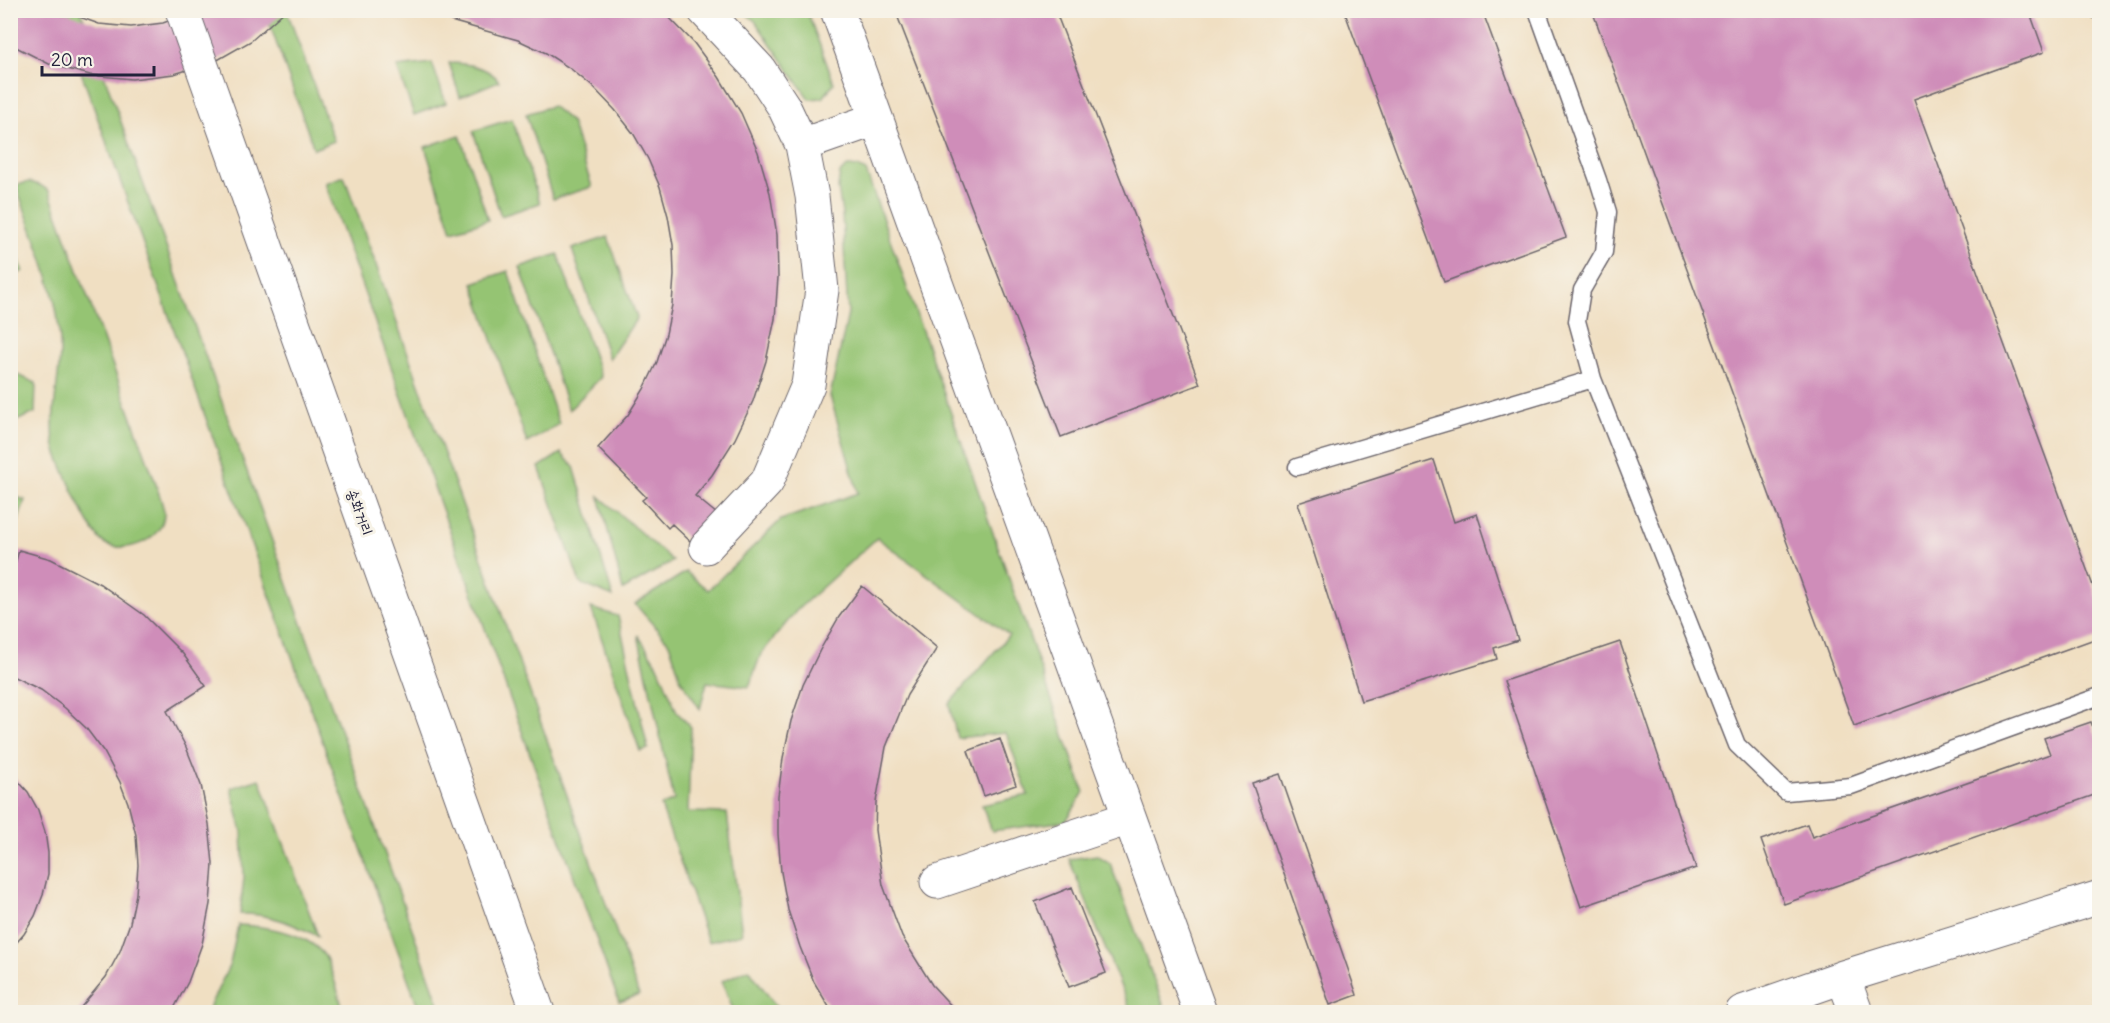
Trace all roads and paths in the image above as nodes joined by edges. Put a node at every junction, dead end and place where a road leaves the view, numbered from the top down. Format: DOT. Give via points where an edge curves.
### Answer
graph roads {
  1 [pos="182,10"];
  2 [pos="704,10"];
  3 [pos="837,10"];
  4 [pos="1537,10"];
  5 [pos="876,119"];
  6 [pos="802,145"];
  7 [pos="1593,379"];
  8 [pos="1297,467"];
  9 [pos="706,547"];
  10 [pos="2100,696"];
  11 [pos="1129,818"];
  12 [pos="937,882"];
  13 [pos="2100,897"];
  14 [pos="1843,977"];
  15 [pos="538,1012"];
  16 [pos="1200,1012"];
  17 [pos="1742,1012"];
  18 [pos="1856,1012"];
  1 -- 15 [label="street, 송화거리"];
  2 -- 6 [label="street" via="759,69 784,107"];
  3 -- 5 [label="street"];
  4 -- 7 [label="lane" via="1608,212 1604,252 1582,290 1577,321"];
  5 -- 6 [label="street"];
  5 -- 11 [label="street"];
  6 -- 9 [label="street" via="822,290 808,385 767,482"];
  7 -- 8 [label="lane"];
  7 -- 10 [label="lane" via="1737,745 1786,792 1851,786"];
  11 -- 12 [label="street"];
  11 -- 16 [label="street"];
  13 -- 14 [label="street"];
  14 -- 17 [label="street"];
  14 -- 18 [label="street"];
}
